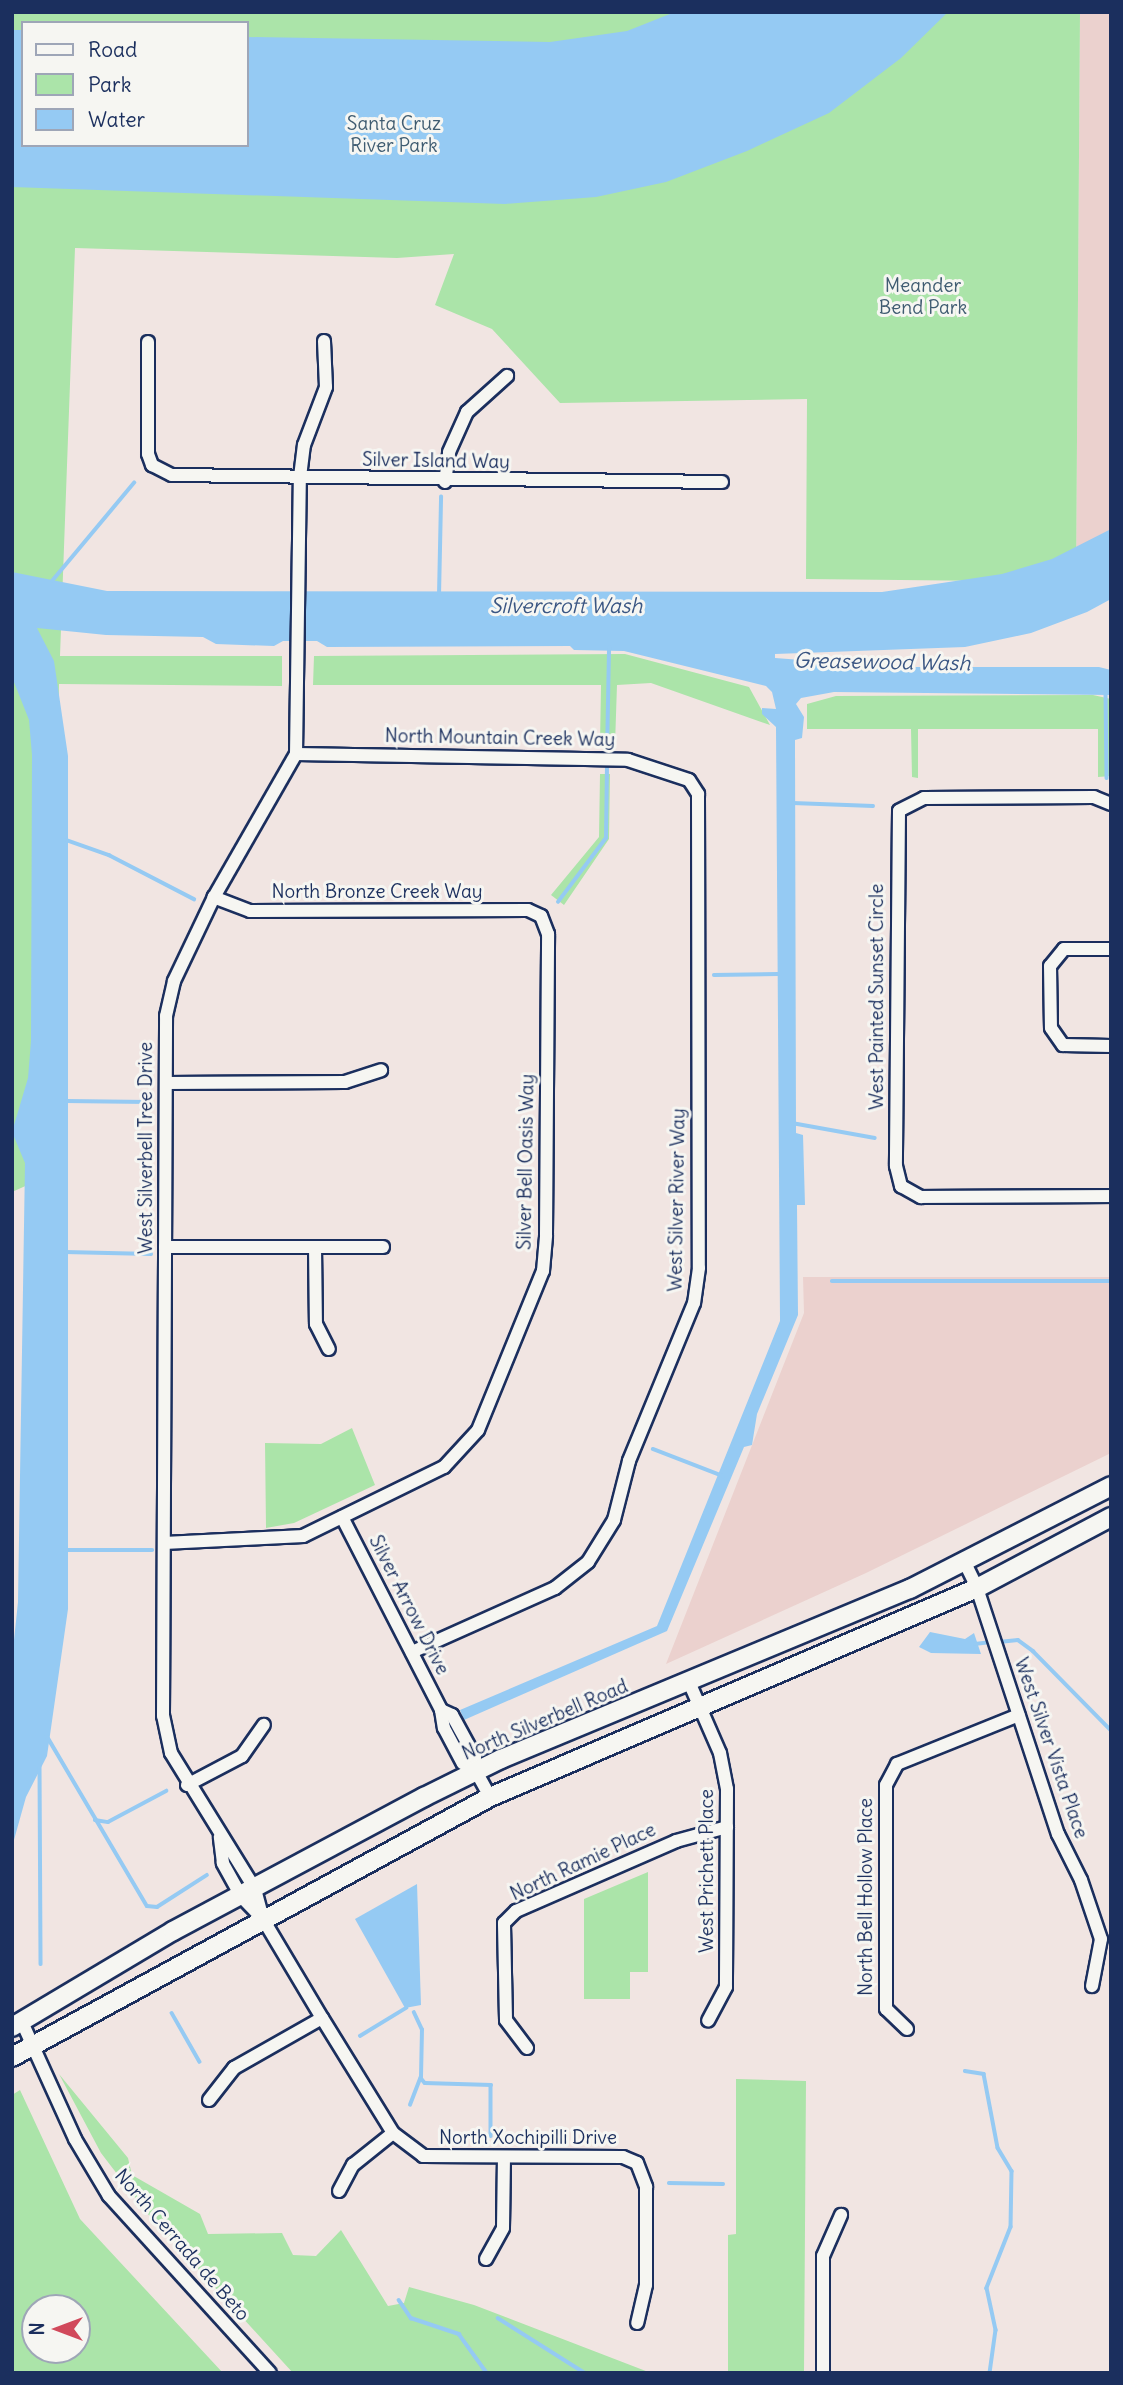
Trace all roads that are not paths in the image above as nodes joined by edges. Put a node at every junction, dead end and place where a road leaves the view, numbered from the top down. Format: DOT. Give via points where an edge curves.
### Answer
graph roads {
  1 [pos="324,341"];
  2 [pos="148,342"];
  3 [pos="507,376"];
  4 [pos="300,477"];
  5 [pos="445,482"];
  6 [pos="722,482"];
  7 [pos="296,754"];
  8 [pos="698,785"];
  9 [pos="1111,804"];
  10 [pos="214,897"];
  11 [pos="545,912"];
  12 [pos="1111,949"];
  13 [pos="1111,1046"];
  14 [pos="381,1070"];
  15 [pos="166,1083"];
  16 [pos="1111,1196"];
  17 [pos="165,1247"];
  18 [pos="315,1247"];
  19 [pos="383,1247"];
  20 [pos="329,1349"];
  21 [pos="1111,1486"];
  22 [pos="342,1517"];
  23 [pos="1111,1517"];
  24 [pos="165,1544"];
  25 [pos="965,1563"];
  26 [pos="977,1588"];
  27 [pos="412,1652"];
  28 [pos="689,1682"];
  29 [pos="702,1707"];
  30 [pos="1019,1715"];
  31 [pos="264,1725"];
  32 [pos="474,1769"];
  33 [pos="187,1785"];
  34 [pos="490,1797"];
  35 [pos="727,1827"];
  36 [pos="248,1892"];
  37 [pos="263,1919"];
  38 [pos="1092,1986"];
  39 [pos="322,2018"];
  40 [pos="708,2021"];
  41 [pos="17,2024"];
  42 [pos="908,2029"];
  43 [pos="33,2047"];
  44 [pos="527,2048"];
  45 [pos="12,2057"];
  46 [pos="209,2100"];
  47 [pos="393,2133"];
  48 [pos="505,2157"];
  49 [pos="339,2191"];
  50 [pos="841,2215"];
  51 [pos="486,2259"];
  52 [pos="637,2323"];
  53 [pos="270,2373"];
  54 [pos="823,2373"];
  1 -- 4 [label="street, West Silverbell Tree Drive" via="326,387 304,445"];
  2 -- 4 [label="street, Silver Island Way" via="152,468 172,475"];
  3 -- 5 [label="street" via="462,420 449,452"];
  4 -- 5 [label="street, Silver Island Way"];
  4 -- 7 [label="street, West Silverbell Tree Drive"];
  5 -- 6 [label="street, Silver Island Way"];
  7 -- 8 [label="street, North Mountain Creek Way" via="628,760 675,773"];
  7 -- 10 [label="street, West Silverbell Tree Drive"];
  8 -- 27 [label="street, West Silver River Way" via="699,1268 694,1303 629,1461 614,1520 588,1562 555,1588"];
  9 -- 16 [label="street, West Painted Sunset Circle" via="1094,797 924,798 898,804 896,1166 899,1192 921,1197"];
  10 -- 11 [label="street, North Bronze Creek Way" via="250,911"];
  10 -- 15 [label="street, West Silverbell Tree Drive" via="174,981 166,1016"];
  11 -- 22 [label="street, Silver Bell Oasis Way" via="543,1271 478,1430 444,1467"];
  12 -- 13 [label="street" via="1064,949 1050,966 1051,1028 1063,1045"];
  14 -- 15 [label="street" via="345,1082"];
  15 -- 17 [label="street, West Silverbell Tree Drive"];
  17 -- 18 [label="street"];
  17 -- 24 [label="street, West Silverbell Tree Drive"];
  18 -- 19 [label="street"];
  18 -- 20 [label="street" via="316,1324"];
  21 -- 25 [label="main road, North Silverbell Road"];
  22 -- 24 [label="street, Silver Bell Oasis Way" via="303,1535 266,1541"];
  22 -- 27 [label="street, Silver Arrow Drive"];
  23 -- 26 [label="main road"];
  24 -- 33 [label="street, West Silverbell Tree Drive" via="163,1716 171,1753"];
  25 -- 26 [label="street, West Silver Vista Place"];
  25 -- 28 [label="main road, North Silverbell Road"];
  26 -- 29 [label="main road"];
  26 -- 30 [label="street, West Silver Vista Place"];
  27 -- 32 [label="street, Silver Arrow Drive" via="441,1710 452,1715 475,1757"];
  28 -- 29 [label="street, West Prichett Place"];
  28 -- 32 [label="main road, North Silverbell Road"];
  29 -- 34 [label="main road"];
  29 -- 35 [label="street, West Prichett Place" via="720,1753 727,1789"];
  30 -- 38 [label="street, West Silver Vista Place" via="1058,1834 1081,1880 1101,1939"];
  30 -- 42 [label="street, North Bell Hollow Place" via="897,1764 886,1785 886,2009"];
  31 -- 33 [label="street" via="242,1756"];
  32 -- 34 [label="street, Silver Arrow Drive"];
  32 -- 36 [label="main road, North Silverbell Road"];
  33 -- 36 [label="street, West Silverbell Tree Drive" via="219,1838 232,1848"];
  34 -- 37 [label="main road"];
  35 -- 40 [label="street, West Prichett Place" via="726,1987"];
  35 -- 44 [label="street, North Ramie Place" via="676,1841 516,1911 505,1923 506,2020"];
  36 -- 37 [label="street"];
  36 -- 41 [label="main road, North Silverbell Road"];
  37 -- 39 [label="street, North Xochipilli Drive"];
  37 -- 43 [label="main road" via="127,1999"];
  39 -- 46 [label="street" via="234,2068"];
  39 -- 47 [label="street, North Xochipilli Drive"];
  41 -- 43 [label="street, North Cerrada de Beto"];
  43 -- 45 [label="main road"];
  43 -- 53 [label="street, North Cerrada de Beto" via="75,2140 109,2196"];
  47 -- 48 [label="street, North Xochipilli Drive" via="423,2156"];
  47 -- 49 [label="street" via="352,2165"];
  48 -- 51 [label="street" via="503,2228"];
  48 -- 52 [label="street, North Xochipilli Drive" via="623,2157 637,2164 646,2188 646,2285"];
  50 -- 54 [label="street" via="823,2256"];
}
